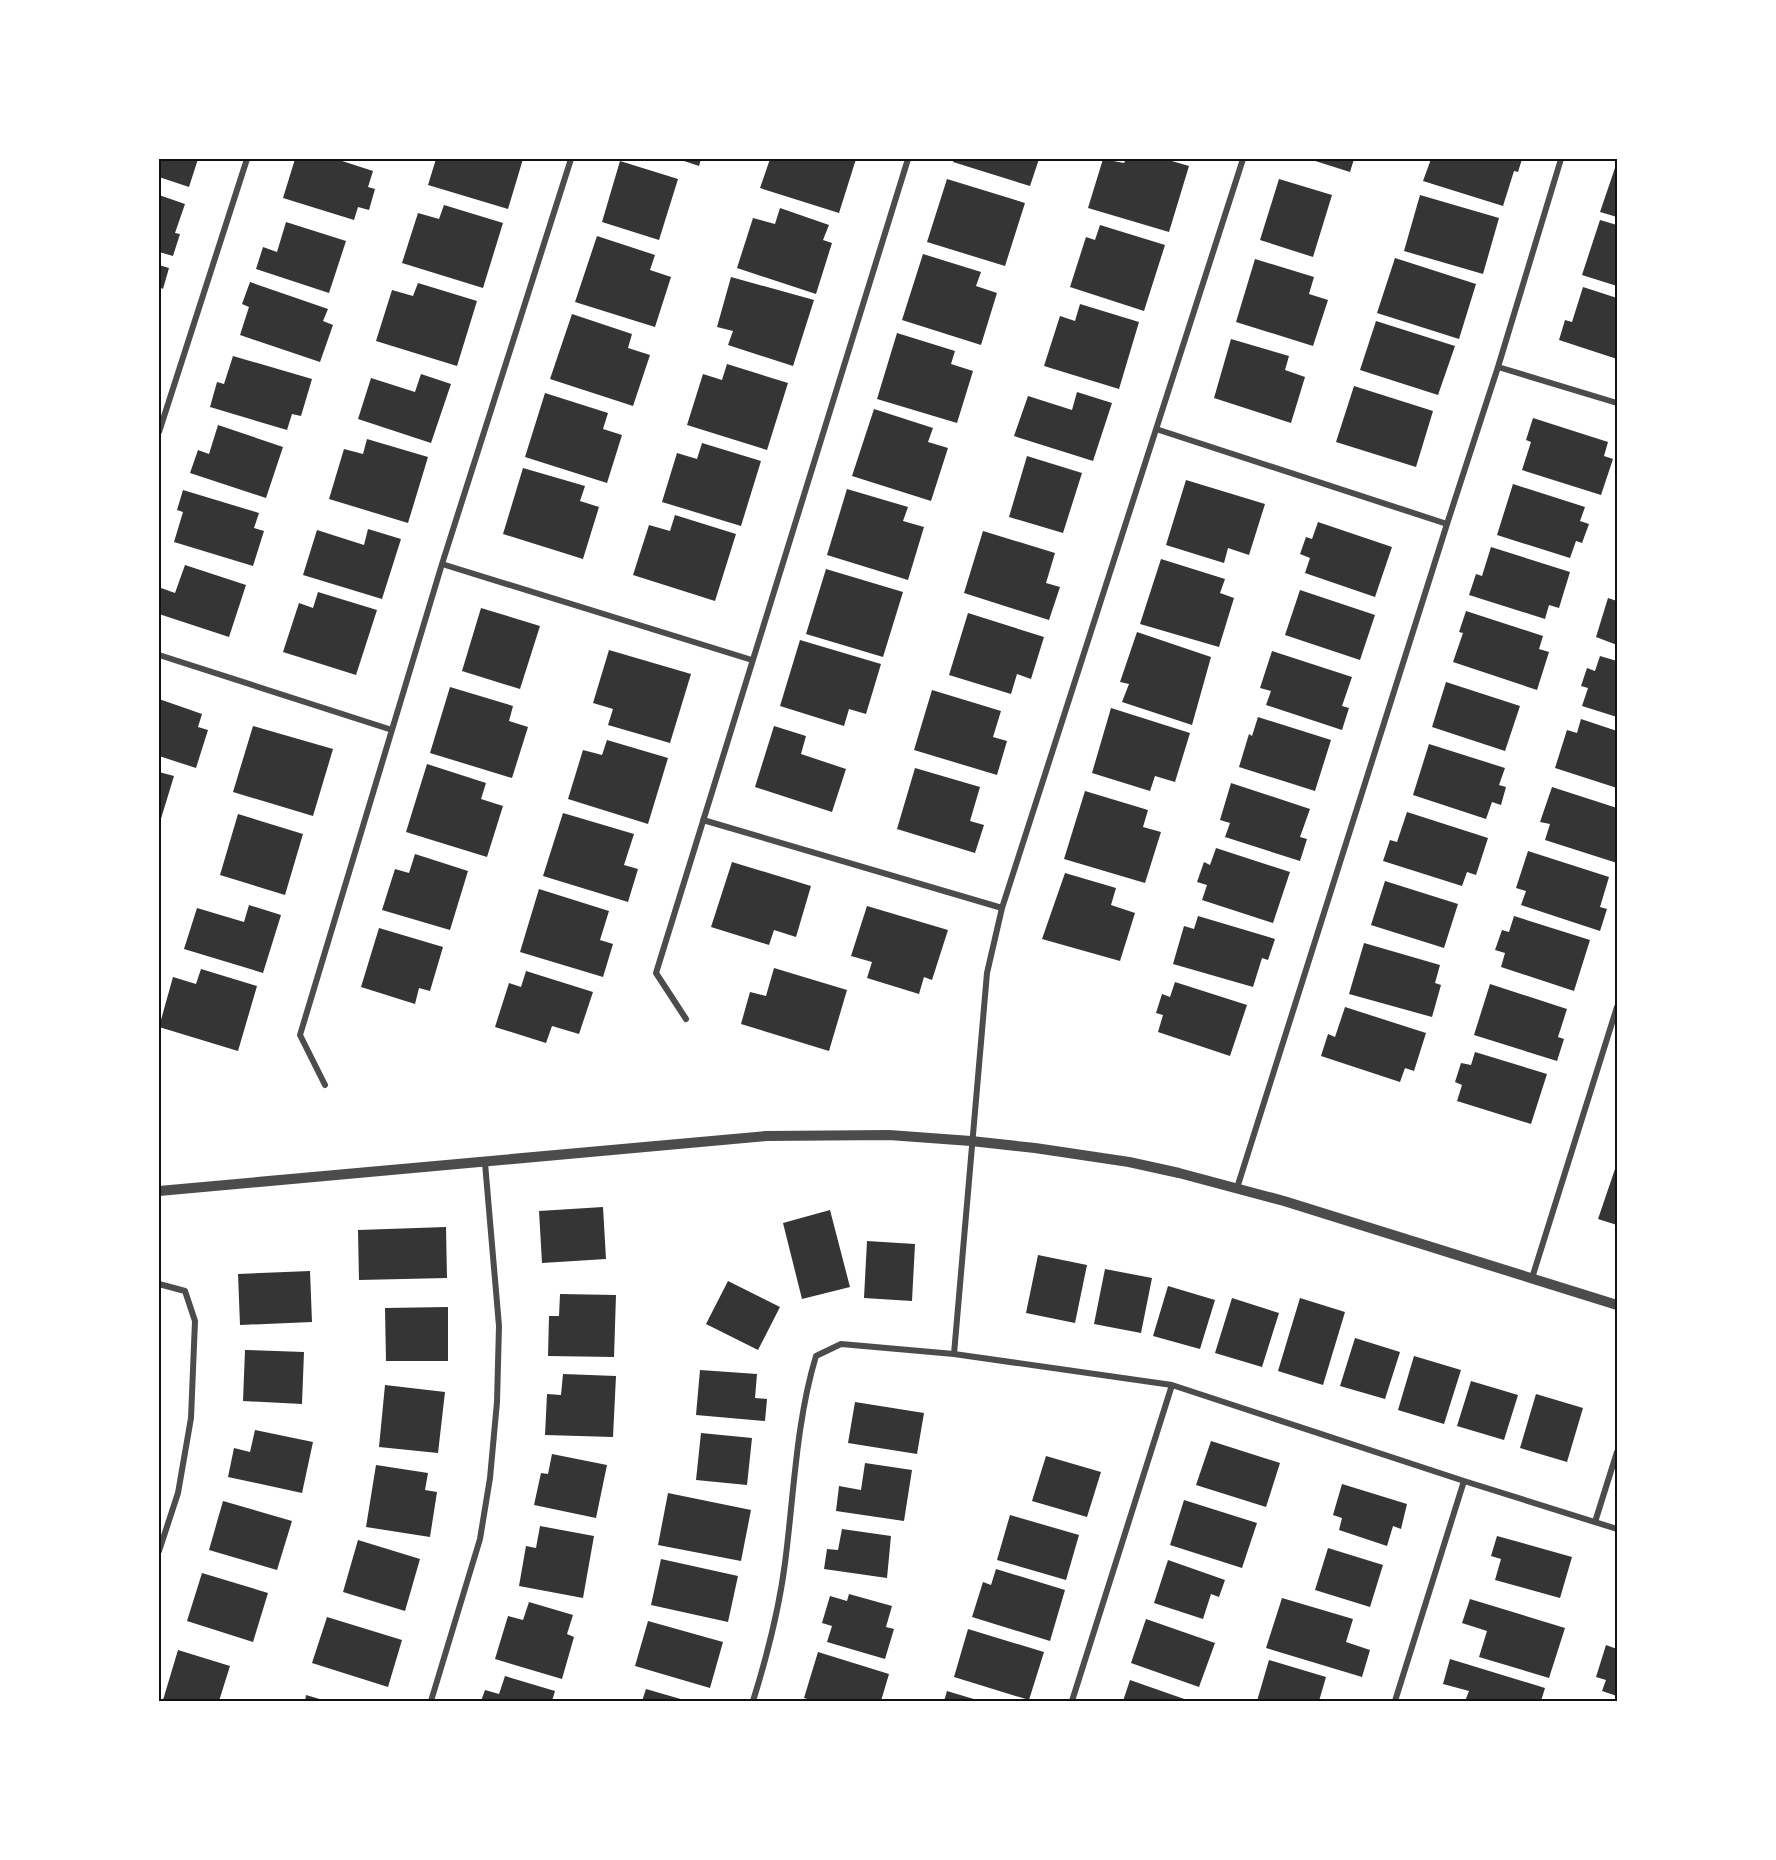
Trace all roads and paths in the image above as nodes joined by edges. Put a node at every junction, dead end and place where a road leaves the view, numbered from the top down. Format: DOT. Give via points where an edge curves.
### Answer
graph roads {
  1 [pos="247,159"];
  2 [pos="571,159"];
  3 [pos="908,159"];
  4 [pos="1243,159"];
  5 [pos="1561,159"];
  6 [pos="1498,367"];
  7 [pos="1617,403"];
  8 [pos="1156,429"];
  9 [pos="159,432"];
  10 [pos="1447,524"];
  11 [pos="442,564"];
  12 [pos="159,655"];
  13 [pos="752,660"];
  14 [pos="392,730"];
  15 [pos="703,820"];
  16 [pos="1002,908"];
  17 [pos="1617,1007"];
  18 [pos="686,1018"];
  19 [pos="326,1085"];
  20 [pos="971,1141"];
  21 [pos="485,1162"];
  22 [pos="1238,1188"];
  23 [pos="159,1191"];
  24 [pos="1532,1278"];
  25 [pos="159,1284"];
  26 [pos="1617,1305"];
  27 [pos="954,1354"];
  28 [pos="1172,1384"];
  29 [pos="1617,1452"];
  30 [pos="1464,1481"];
  31 [pos="1595,1522"];
  32 [pos="1617,1529"];
  33 [pos="159,1551"];
  34 [pos="431,1701"];
  35 [pos="753,1701"];
  36 [pos="1071,1701"];
  37 [pos="1395,1701"];
  1 -- 9 [label="street"];
  2 -- 11 [label="street"];
  3 -- 13 [label="street"];
  4 -- 8 [label="street"];
  5 -- 6 [label="street"];
  6 -- 7 [label="street"];
  6 -- 10 [label="street"];
  8 -- 10 [label="street"];
  8 -- 16 [label="street"];
  10 -- 22 [label="street"];
  11 -- 13 [label="street"];
  11 -- 14 [label="street"];
  12 -- 14 [label="street"];
  13 -- 15 [label="street"];
  14 -- 19 [label="street" via="300,1035"];
  15 -- 16 [label="street"];
  15 -- 18 [label="street" via="656,973"];
  16 -- 20 [label="street" via="987,974"];
  17 -- 24 [label="street"];
  20 -- 21 [label="street" via="889,1135 766,1136"];
  20 -- 22 [label="street" via="1130,1162"];
  20 -- 27 [label="street"];
  21 -- 23 [label="street"];
  21 -- 34 [label="street" via="499,1326 490,1478 480,1539"];
  22 -- 24 [label="street"];
  24 -- 26 [label="street"];
  25 -- 33 [label="street" via="185,1291 195,1321 191,1418 178,1493"];
  27 -- 28 [label="street"];
  27 -- 35 [label="street" via="841,1344 816,1356 806,1388 785,1566 769,1649"];
  28 -- 30 [label="street"];
  28 -- 36 [label="street"];
  29 -- 31 [label="street"];
  30 -- 31 [label="street"];
  30 -- 37 [label="street"];
  31 -- 32 [label="street"];
}
